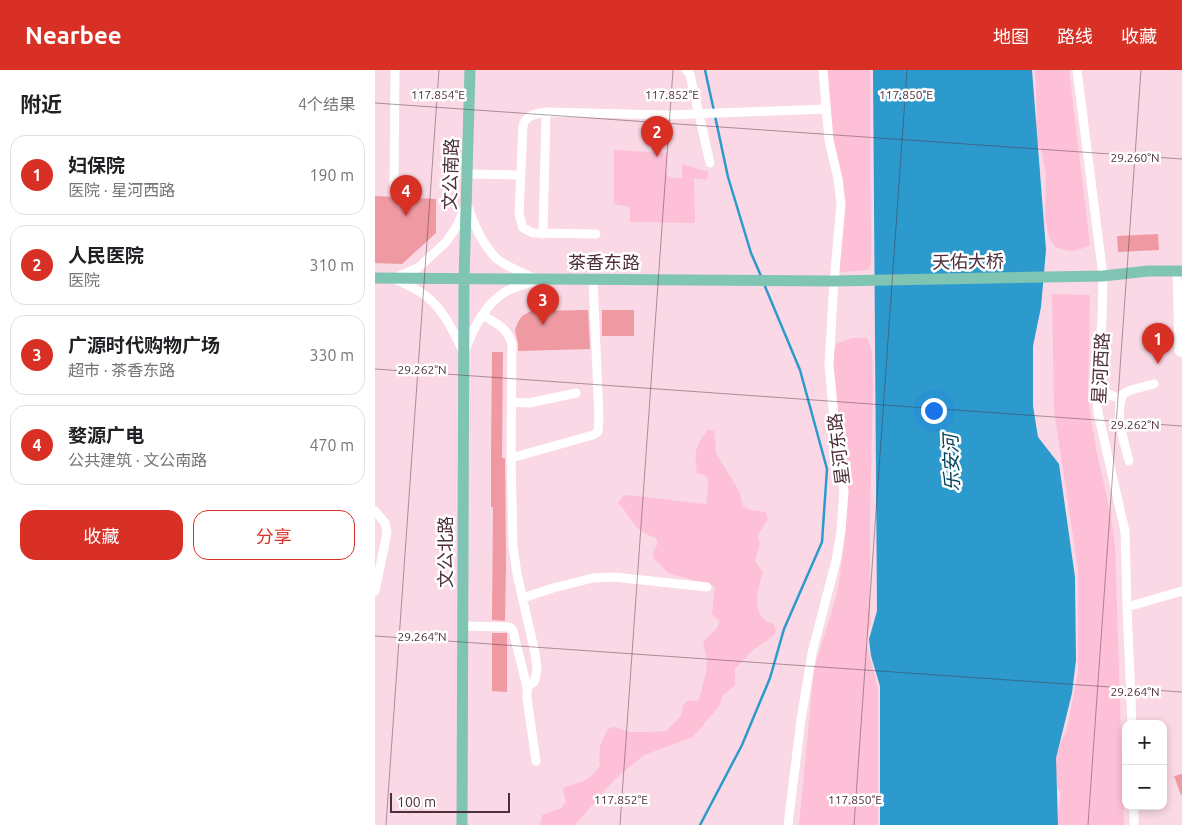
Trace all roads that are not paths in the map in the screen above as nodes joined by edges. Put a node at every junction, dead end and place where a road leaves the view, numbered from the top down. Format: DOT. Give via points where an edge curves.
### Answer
graph roads {
  1 [pos="395,70"];
  2 [pos="470,70"];
  3 [pos="686,70"];
  4 [pos="823,70"];
  5 [pos="1077,70"];
  6 [pos="826,109"];
  7 [pos="546,112"];
  8 [pos="699,114"];
  9 [pos="710,163"];
  10 [pos="467,174"];
  11 [pos="521,175"];
  12 [pos="394,188"];
  13 [pos="467,204"];
  14 [pos="543,234"];
  15 [pos="595,234"];
  16 [pos="1179,271"];
  17 [pos="1103,276"];
  18 [pos="375,278"];
  19 [pos="394,278"];
  20 [pos="464,280"];
  21 [pos="539,280"];
  22 [pos="593,280"];
  23 [pos="834,281"];
  24 [pos="482,316"];
  25 [pos="464,353"];
  26 [pos="1182,353"];
  27 [pos="1154,384"];
  28 [pos="1097,390"];
  29 [pos="577,394"];
  30 [pos="1121,399"];
  31 [pos="511,402"];
  32 [pos="511,458"];
  33 [pos="1129,461"];
  34 [pos="375,511"];
  35 [pos="707,587"];
  36 [pos="375,591"];
  37 [pos="1182,591"];
  38 [pos="523,598"];
  39 [pos="1127,607"];
  40 [pos="463,626"];
  41 [pos="527,687"];
  42 [pos="1132,720"];
  43 [pos="536,761"];
  44 [pos="1134,810"];
  45 [pos="461,825"];
  46 [pos="787,825"];
  47 [pos="1134,825"];
  1 -- 12 [label="street"];
  2 -- 10 [label="main road, 文公南路"];
  3 -- 8 [label="street"];
  4 -- 6 [label="street, 星河东路"];
  5 -- 17 [label="street, 星河西路"];
  6 -- 8 [label="street"];
  6 -- 23 [label="street, 星河东路" via="841,205"];
  7 -- 8 [label="street"];
  7 -- 11 [label="street" via="529,116 524,122"];
  7 -- 14 [label="street"];
  8 -- 9 [label="street"];
  10 -- 11 [label="street"];
  10 -- 13 [label="main road, 文公南路"];
  11 -- 14 [label="street" via="519,214 523,228"];
  13 -- 19 [label="street" via="446,242 418,268"];
  13 -- 20 [label="main road, 文公南路"];
  13 -- 21 [label="street" via="475,226 497,258"];
  14 -- 15 [label="street"];
  16 -- 17 [label="main road, 天佑大桥"];
  16 -- 26 [label="street" via="1179,351"];
  17 -- 23 [label="main road, 天佑大桥"];
  17 -- 28 [label="street, 星河西路"];
  18 -- 19 [label="main road, 茶香东路"];
  19 -- 20 [label="main road, 茶香东路"];
  19 -- 25 [label="street" via="428,298 442,313"];
  20 -- 21 [label="main road, 茶香东路"];
  20 -- 25 [label="main road, 文公北路"];
  21 -- 22 [label="main road, 茶香东路"];
  21 -- 24 [label="street" via="507,291 494,300"];
  22 -- 23 [label="main road, 茶香东路"];
  22 -- 32 [label="street" via="598,432"];
  23 -- 46 [label="street, 星河东路" via="829,365 844,491 841,531 812,653"];
  24 -- 25 [label="street"];
  24 -- 31 [label="street" via="503,327 510,338"];
  25 -- 40 [label="main road, 文公北路"];
  27 -- 30 [label="street" via="1131,390"];
  28 -- 30 [label="street"];
  28 -- 39 [label="street, 星河西路" via="1098,414 1125,531"];
  29 -- 31 [label="street" via="529,403"];
  30 -- 33 [label="street" via="1119,410"];
  31 -- 32 [label="street"];
  32 -- 38 [label="street" via="513,547"];
  34 -- 36 [label="street" via="385,523 387,533"];
  35 -- 38 [label="street" via="614,577 593,578"];
  37 -- 39 [label="street"];
  38 -- 41 [label="street" via="537,668 534,682"];
  39 -- 42 [label="street, 星河西路"];
  40 -- 41 [label="street" via="511,628"];
  40 -- 45 [label="main road, 文公北路"];
  41 -- 43 [label="street"];
  44 -- 47 [label="street"];
}
